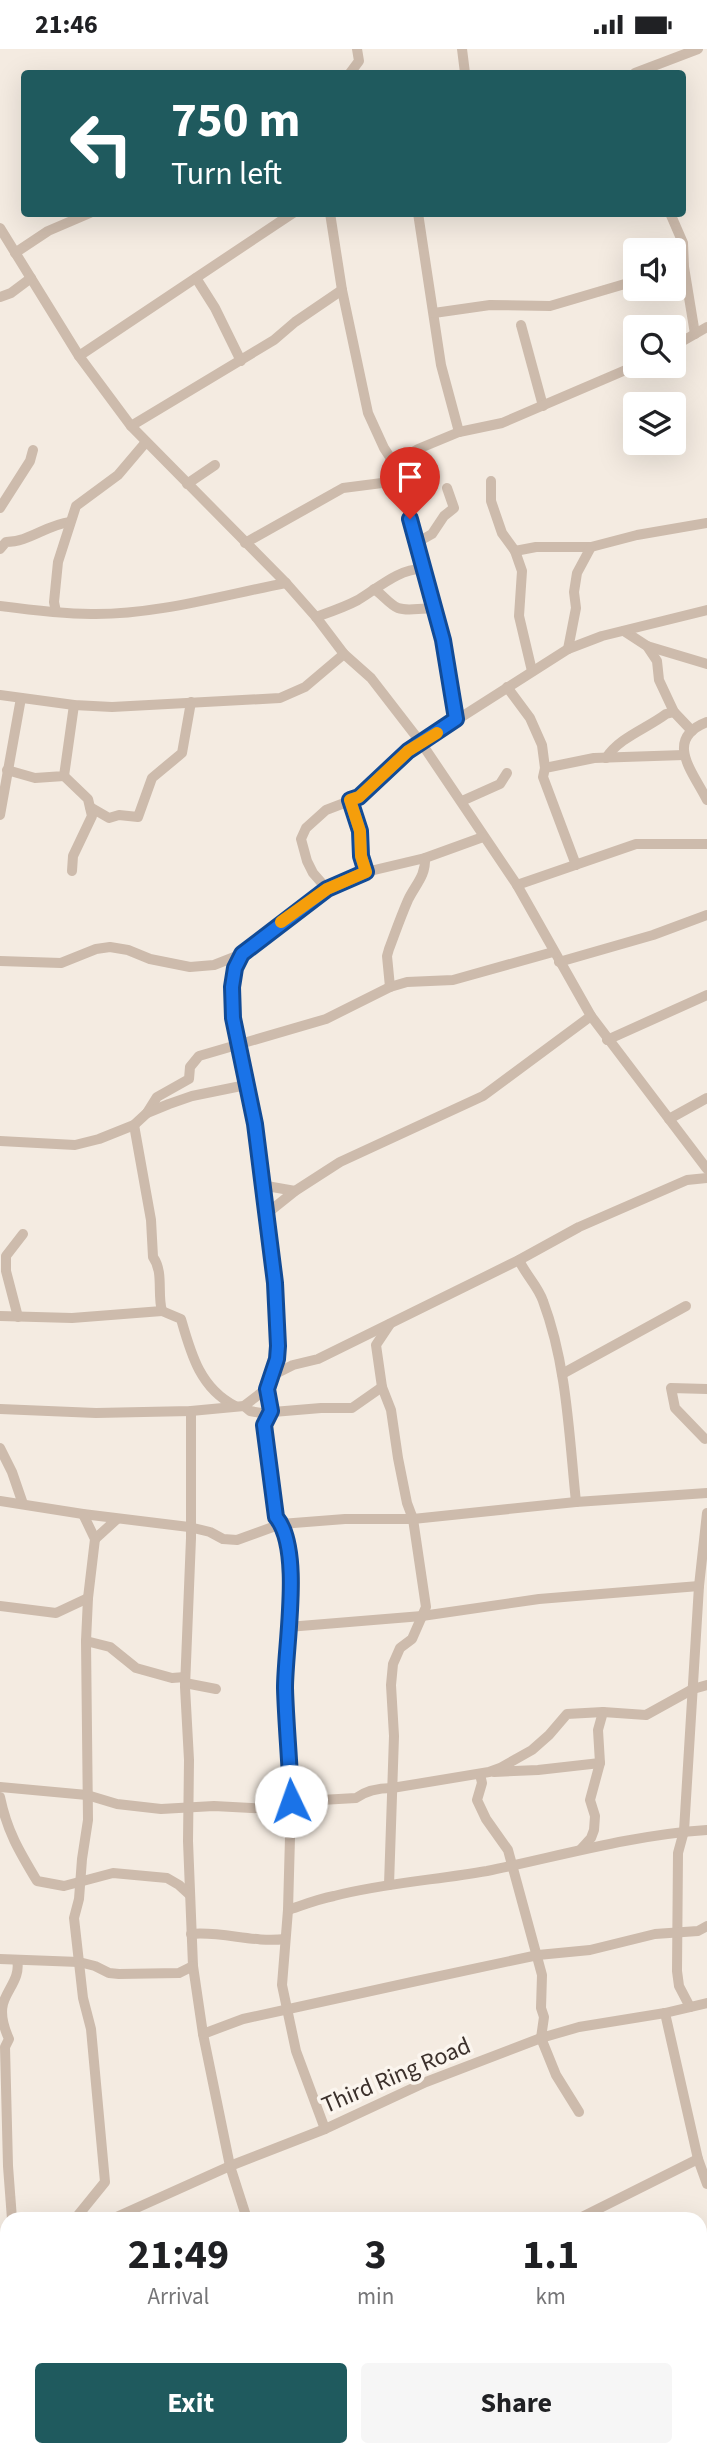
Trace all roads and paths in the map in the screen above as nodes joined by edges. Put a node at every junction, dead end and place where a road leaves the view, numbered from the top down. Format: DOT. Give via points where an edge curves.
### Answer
graph roads {
  1 [pos="357,49"];
  2 [pos="462,49"];
  3 [pos="698,49"];
  4 [pos="352,70"];
  5 [pos="465,70"];
  6 [pos="647,70"];
  7 [pos="81,217"];
  8 [pos="287,217"];
  9 [pos="331,217"];
  10 [pos="419,217"];
  11 [pos="672,217"];
  12 [pos="0,228"];
  13 [pos="681,238"];
  14 [pos="15,253"];
  15 [pos="31,278"];
  16 [pos="196,278"];
  17 [pos="623,285"];
  18 [pos="342,290"];
  19 [pos="0,297"];
  20 [pos="686,297"];
  21 [pos="434,313"];
  22 [pos="521,325"];
  23 [pos="707,327"];
  24 [pos="695,334"];
  25 [pos="686,339"];
  26 [pos="79,356"];
  27 [pos="241,361"];
  28 [pos="623,371"];
  29 [pos="543,406"];
  30 [pos="131,426"];
  31 [pos="460,432"];
  32 [pos="146,442"];
  33 [pos="33,450"];
  34 [pos="215,465"];
  35 [pos="396,467"];
  36 [pos="491,481"];
  37 [pos="187,484"];
  38 [pos="447,488"];
  39 [pos="0,508"];
  40 [pos="70,522"];
  41 [pos="707,523"];
  42 [pos="245,543"];
  43 [pos="416,544"];
  44 [pos="591,547"];
  45 [pos="0,549"];
  46 [pos="515,551"];
  47 [pos="423,569"];
  48 [pos="286,583"];
  49 [pos="374,589"];
  50 [pos="0,605"];
  51 [pos="434,609"];
  52 [pos="707,610"];
  53 [pos="56,612"];
  54 [pos="316,617"];
  55 [pos="624,631"];
  56 [pos="647,646"];
  57 [pos="568,649"];
  58 [pos="344,654"];
  59 [pos="707,664"];
  60 [pos="532,671"];
  61 [pos="507,687"];
  62 [pos="0,695"];
  63 [pos="21,698"];
  64 [pos="191,702"];
  65 [pos="74,705"];
  66 [pos="674,712"];
  67 [pos="456,719"];
  68 [pos="707,722"];
  69 [pos="692,731"];
  70 [pos="422,744"];
  71 [pos="684,755"];
  72 [pos="606,758"];
  73 [pos="545,768"];
  74 [pos="7,770"];
  75 [pos="507,773"];
  76 [pos="64,776"];
  77 [pos="707,799"];
  78 [pos="350,800"];
  79 [pos="462,801"];
  80 [pos="90,807"];
  81 [pos="0,815"];
  82 [pos="483,837"];
  83 [pos="707,844"];
  84 [pos="425,858"];
  85 [pos="576,865"];
  86 [pos="72,871"];
  87 [pos="366,872"];
  88 [pos="517,885"];
  89 [pos="327,889"];
  90 [pos="707,915"];
  91 [pos="553,951"];
  92 [pos="242,954"];
  93 [pos="0,961"];
  94 [pos="559,962"];
  95 [pos="390,987"];
  96 [pos="707,995"];
  97 [pos="591,1016"];
  98 [pos="607,1040"];
  99 [pos="238,1046"];
  100 [pos="246,1085"];
  101 [pos="707,1098"];
  102 [pos="147,1112"];
  103 [pos="668,1119"];
  104 [pos="134,1125"];
  105 [pos="0,1141"];
  106 [pos="707,1169"];
  107 [pos="707,1178"];
  108 [pos="261,1185"];
  109 [pos="295,1191"];
  110 [pos="265,1215"];
  111 [pos="23,1234"];
  112 [pos="519,1259"];
  113 [pos="686,1306"];
  114 [pos="162,1311"];
  115 [pos="0,1316"];
  116 [pos="18,1317"];
  117 [pos="390,1324"];
  118 [pos="360,1338"];
  119 [pos="376,1345"];
  120 [pos="562,1374"];
  121 [pos="271,1376"];
  122 [pos="382,1387"];
  123 [pos="267,1389"];
  124 [pos="707,1389"];
  125 [pos="240,1406"];
  126 [pos="0,1409"];
  127 [pos="191,1411"];
  128 [pos="271,1411"];
  129 [pos="705,1439"];
  130 [pos="0,1448"];
  131 [pos="707,1493"];
  132 [pos="0,1501"];
  133 [pos="576,1502"];
  134 [pos="23,1504"];
  135 [pos="707,1513"];
  136 [pos="83,1514"];
  137 [pos="117,1519"];
  138 [pos="414,1519"];
  139 [pos="281,1524"];
  140 [pos="189,1527"];
  141 [pos="95,1539"];
  142 [pos="699,1586"];
  143 [pos="88,1598"];
  144 [pos="0,1606"];
  145 [pos="422,1616"];
  146 [pos="288,1627"];
  147 [pos="86,1641"];
  148 [pos="185,1680"];
  149 [pos="707,1685"];
  150 [pos="216,1689"];
  151 [pos="693,1689"];
  152 [pos="603,1712"];
  153 [pos="600,1763"];
  154 [pos="485,1773"];
  155 [pos="0,1787"];
  156 [pos="392,1788"];
  157 [pos="87,1795"];
  158 [pos="0,1797"];
  159 [pos="291,1801"];
  160 [pos="188,1809"];
  161 [pos="707,1830"];
  162 [pos="684,1831"];
  163 [pos="581,1850"];
  164 [pos="512,1866"];
  165 [pos="81,1881"];
  166 [pos="389,1885"];
  167 [pos="190,1895"];
  168 [pos="288,1910"];
  169 [pos="707,1926"];
  170 [pos="677,1933"];
  171 [pos="191,1934"];
  172 [pos="285,1939"];
  173 [pos="538,1955"];
  174 [pos="0,1959"];
  175 [pos="17,1960"];
  176 [pos="79,1962"];
  177 [pos="193,1966"];
  178 [pos="707,2003"];
  179 [pos="690,2007"];
  180 [pos="289,2010"];
  181 [pos="665,2013"];
  182 [pos="203,2034"];
  183 [pos="541,2038"];
  184 [pos="579,2112"];
  185 [pos="325,2129"];
  186 [pos="698,2159"];
  187 [pos="230,2166"];
  188 [pos="707,2183"];
  189 [pos="11,2212"];
  190 [pos="81,2212"];
  191 [pos="129,2212"];
  192 [pos="245,2212"];
  193 [pos="592,2212"];
  1 -- 4 [label="street" via="359,61"];
  2 -- 5 [label="street"];
  3 -- 6 [label="street"];
  7 -- 14 [label="street"];
  8 -- 16 [label="street"];
  9 -- 18 [label="street"];
  10 -- 21 [label="street"];
  11 -- 13 [label="street"];
  12 -- 14 [label="street"];
  14 -- 15 [label="street"];
  15 -- 19 [label="street"];
  15 -- 26 [label="street"];
  16 -- 26 [label="street"];
  16 -- 27 [label="street"];
  17 -- 21 [label="street" via="550,306 490,305"];
  18 -- 27 [label="street"];
  18 -- 35 [label="street" via="368,413"];
  20 -- 24 [label="street"];
  21 -- 31 [label="street"];
  22 -- 29 [label="street"];
  23 -- 24 [label="street"];
  24 -- 25 [label="street"];
  26 -- 30 [label="street"];
  27 -- 30 [label="street"];
  28 -- 29 [label="street"];
  29 -- 31 [label="street" via="502,423"];
  30 -- 32 [label="street"];
  31 -- 35 [label="street" via="418,449"];
  32 -- 37 [label="street"];
  32 -- 40 [label="street" via="118,475 76,506"];
  33 -- 39 [label="street"];
  34 -- 37 [label="street"];
  35 -- 42 [label="street" via="382,483 343,488"];
  35 -- 43 [label="street"];
  36 -- 46 [label="street" via="491,501 502,533"];
  37 -- 42 [label="street"];
  38 -- 43 [label="street" via="454,508 432,534"];
  40 -- 45 [label="street" via="57,523"];
  40 -- 53 [label="street" via="58,562"];
  41 -- 44 [label="street"];
  42 -- 48 [label="street"];
  43 -- 47 [label="street"];
  44 -- 46 [label="street"];
  44 -- 57 [label="street" via="577,573"];
  46 -- 60 [label="street" via="522,571 519,616"];
  47 -- 49 [label="street"];
  47 -- 51 [label="street"];
  48 -- 53 [label="street" via="145,610"];
  48 -- 54 [label="street"];
  49 -- 51 [label="street" via="395,607"];
  49 -- 54 [label="street"];
  50 -- 53 [label="street"];
  51 -- 67 [label="street"];
  52 -- 55 [label="street"];
  54 -- 58 [label="street"];
  55 -- 56 [label="street"];
  55 -- 57 [label="street"];
  56 -- 59 [label="street"];
  56 -- 66 [label="street" via="657,661 659,680"];
  57 -- 60 [label="street"];
  58 -- 64 [label="street" via="305,687 286,696"];
  58 -- 70 [label="street" via="371,678"];
  60 -- 61 [label="street"];
  61 -- 67 [label="street"];
  61 -- 73 [label="street" via="530,718 542,745"];
  62 -- 63 [label="street"];
  63 -- 65 [label="street"];
  63 -- 74 [label="street"];
  64 -- 65 [label="street"];
  64 -- 80 [label="street" via="183,753 152,778 138,817 109,818"];
  65 -- 76 [label="street"];
  66 -- 69 [label="street"];
  66 -- 72 [label="street" via="625,738"];
  67 -- 70 [label="street"];
  68 -- 69 [label="street"];
  69 -- 71 [label="street" via="683,744"];
  70 -- 78 [label="street"];
  70 -- 79 [label="street"];
  71 -- 72 [label="street"];
  71 -- 77 [label="street"];
  72 -- 73 [label="street"];
  73 -- 85 [label="street" via="543,776"];
  74 -- 76 [label="street" via="36,778"];
  74 -- 81 [label="street"];
  75 -- 79 [label="street" via="500,784"];
  76 -- 80 [label="street" via="88,799"];
  78 -- 87 [label="street"];
  78 -- 89 [label="street" via="327,810 306,828 302,839 313,873"];
  79 -- 82 [label="street"];
  80 -- 86 [label="street" via="92,816"];
  82 -- 84 [label="street"];
  82 -- 88 [label="street"];
  83 -- 85 [label="street" via="636,844"];
  84 -- 87 [label="street"];
  84 -- 95 [label="street" via="423,876 389,949"];
  85 -- 88 [label="street"];
  87 -- 89 [label="street"];
  88 -- 91 [label="street"];
  89 -- 92 [label="street"];
  90 -- 94 [label="street"];
  91 -- 94 [label="street"];
  91 -- 95 [label="street" via="453,980"];
  92 -- 93 [label="street" via="214,965 190,967 110,947 61,963"];
  92 -- 99 [label="street" via="232,987"];
  94 -- 97 [label="street"];
  95 -- 99 [label="street" via="326,1019"];
  96 -- 98 [label="street"];
  97 -- 98 [label="street"];
  97 -- 109 [label="street" via="483,1096 340,1162"];
  98 -- 103 [label="street"];
  99 -- 100 [label="street"];
  99 -- 102 [label="street" via="199,1056 190,1067 189,1079 157,1097"];
  100 -- 102 [label="street" via="192,1096"];
  100 -- 108 [label="street"];
  101 -- 103 [label="street"];
  102 -- 104 [label="street"];
  103 -- 106 [label="street"];
  104 -- 105 [label="street" via="75,1145"];
  104 -- 114 [label="street"];
  107 -- 112 [label="street" via="687,1180"];
  108 -- 109 [label="street"];
  108 -- 110 [label="street"];
  109 -- 110 [label="street"];
  110 -- 121 [label="street" via="278,1346"];
  111 -- 116 [label="street" via="6,1256"];
  112 -- 117 [label="street"];
  112 -- 120 [label="street" via="543,1298"];
  113 -- 120 [label="street"];
  114 -- 116 [label="street"];
  114 -- 125 [label="street" via="181,1319 192,1360 218,1397"];
  115 -- 116 [label="street"];
  117 -- 118 [label="street"];
  117 -- 119 [label="street"];
  118 -- 119 [label="street"];
  118 -- 121 [label="street"];
  119 -- 122 [label="street"];
  120 -- 133 [label="street"];
  121 -- 123 [label="street"];
  122 -- 128 [label="street" via="352,1408"];
  122 -- 138 [label="street"];
  123 -- 125 [label="street"];
  123 -- 128 [label="street"];
  124 -- 129 [label="street" via="671,1388 675,1408"];
  125 -- 127 [label="street"];
  125 -- 128 [label="street" via="261,1413"];
  126 -- 127 [label="street"];
  127 -- 140 [label="street"];
  128 -- 139 [label="street" via="264,1425 276,1517"];
  130 -- 134 [label="street"];
  131 -- 133 [label="street"];
  132 -- 134 [label="street"];
  133 -- 138 [label="street"];
  134 -- 136 [label="street"];
  135 -- 142 [label="street"];
  136 -- 137 [label="street"];
  136 -- 141 [label="street"];
  137 -- 140 [label="street"];
  137 -- 141 [label="street"];
  138 -- 139 [label="street"];
  138 -- 145 [label="street" via="426,1607"];
  139 -- 140 [label="street" via="237,1540"];
  139 -- 146 [label="street" via="288,1545"];
  140 -- 148 [label="street"];
  141 -- 143 [label="street"];
  142 -- 145 [label="street" via="539,1599"];
  142 -- 151 [label="street"];
  143 -- 144 [label="street" via="56,1613"];
  143 -- 147 [label="street"];
  145 -- 146 [label="street"];
  145 -- 156 [label="street" via="393,1664"];
  146 -- 159 [label="street" via="285,1689"];
  147 -- 148 [label="street" via="110,1647 136,1668"];
  147 -- 157 [label="street"];
  148 -- 150 [label="street"];
  148 -- 160 [label="street"];
  149 -- 151 [label="street"];
  151 -- 152 [label="street" via="646,1715"];
  151 -- 162 [label="street"];
  152 -- 153 [label="street" via="598,1730"];
  152 -- 154 [label="street" via="567,1714 532,1750"];
  153 -- 154 [label="street"];
  153 -- 163 [label="street" via="590,1800 594,1830"];
  154 -- 156 [label="street"];
  154 -- 164 [label="street" via="477,1800 508,1850"];
  155 -- 157 [label="street"];
  156 -- 159 [label="street" via="356,1798"];
  156 -- 166 [label="street"];
  157 -- 160 [label="street" via="117,1804"];
  157 -- 165 [label="street"];
  158 -- 165 [label="street" via="10,1835 37,1881 64,1886"];
  159 -- 160 [label="street" via="271,1809"];
  159 -- 168 [label="street"];
  160 -- 167 [label="street"];
  161 -- 162 [label="street"];
  162 -- 163 [label="street"];
  162 -- 170 [label="street" via="678,1853"];
  163 -- 164 [label="street"];
  164 -- 166 [label="street"];
  164 -- 173 [label="street"];
  165 -- 167 [label="street" via="113,1873 167,1878"];
  165 -- 176 [label="street" via="74,1918"];
  166 -- 168 [label="street"];
  167 -- 171 [label="street"];
  168 -- 172 [label="street"];
  169 -- 170 [label="street"];
  170 -- 173 [label="street"];
  170 -- 179 [label="street" via="679,1986"];
  171 -- 172 [label="street"];
  171 -- 177 [label="street"];
  172 -- 180 [label="street" via="282,1985"];
  173 -- 180 [label="street"];
  173 -- 183 [label="street" via="544,2017"];
  174 -- 175 [label="street"];
  175 -- 176 [label="street"];
  175 -- 189 [label="street" via="13,1986 3,2004 9,2039 5,2047"];
  176 -- 177 [label="street" via="119,1974 179,1973"];
  176 -- 190 [label="street" via="91,2029 105,2182"];
  177 -- 182 [label="street"];
  178 -- 179 [label="street, Third Ring Road"];
  179 -- 181 [label="street, Third Ring Road"];
  180 -- 182 [label="street" via="243,2019"];
  180 -- 185 [label="street" via="296,2052"];
  181 -- 183 [label="street, Third Ring Road"];
  181 -- 186 [label="street"];
  182 -- 187 [label="street"];
  183 -- 184 [label="street" via="556,2075"];
  183 -- 185 [label="street, Third Ring Road" via="426,2081"];
  185 -- 187 [label="street, Third Ring Road"];
  186 -- 188 [label="street"];
  186 -- 193 [label="street"];
  187 -- 191 [label="street, Third Ring Road"];
  187 -- 192 [label="street"];
}
